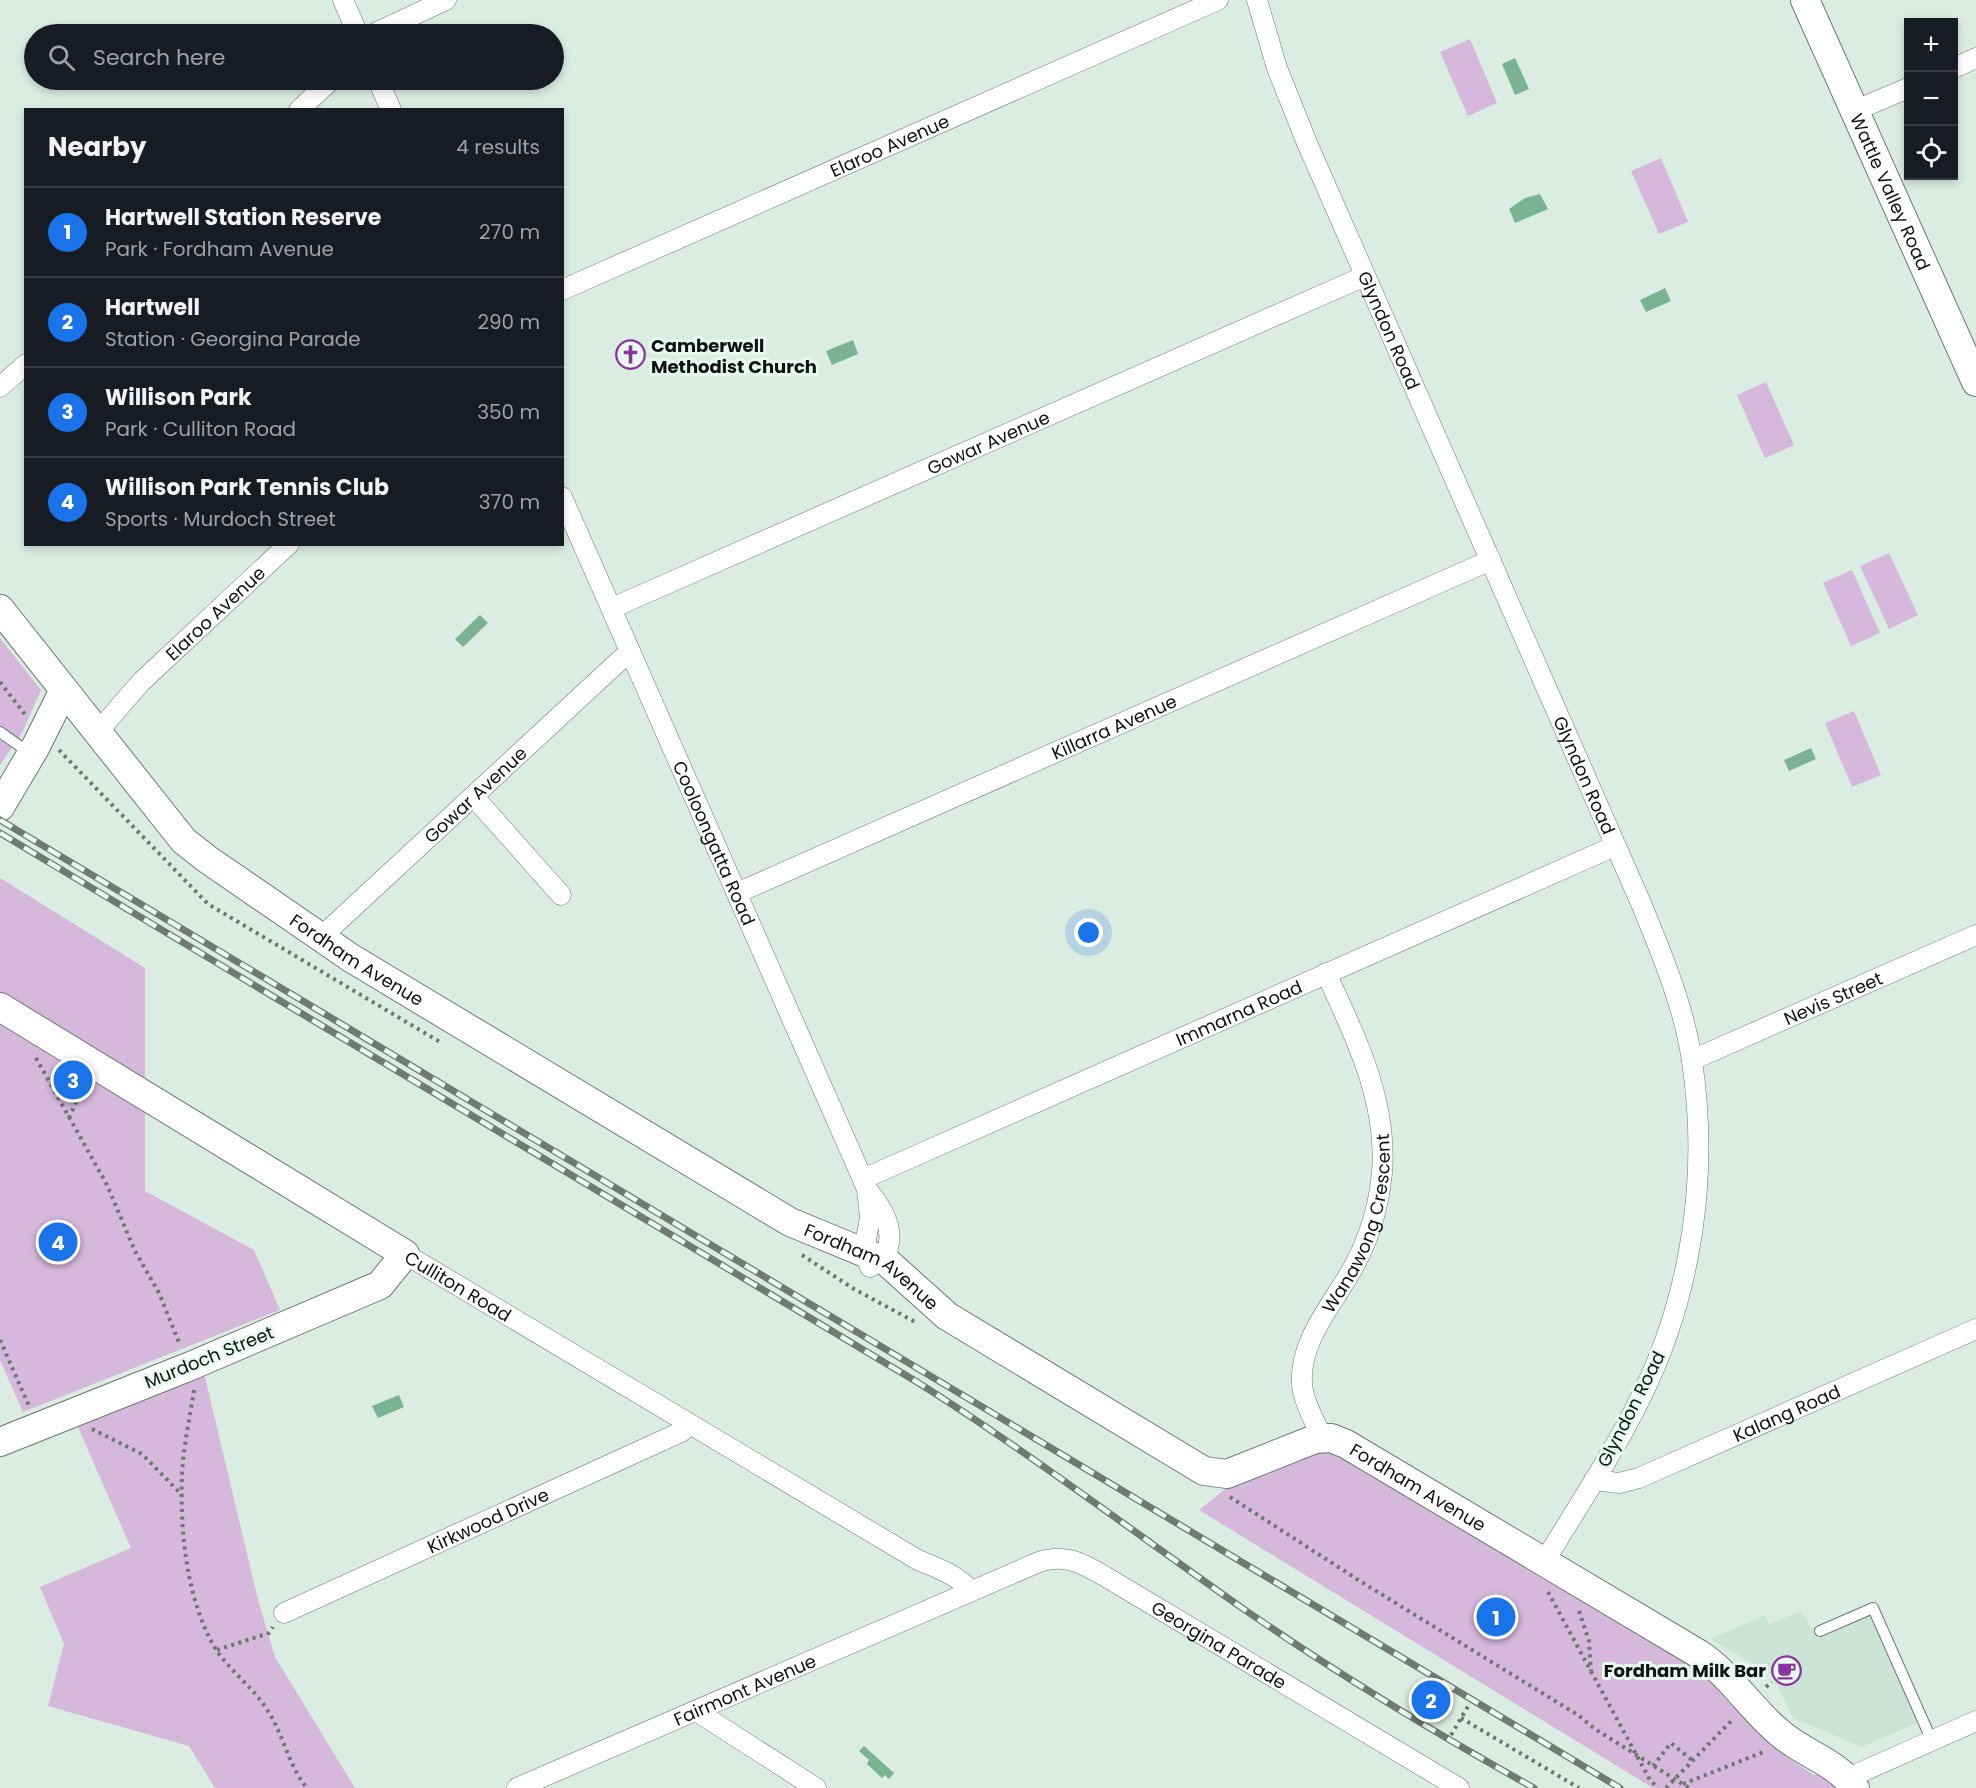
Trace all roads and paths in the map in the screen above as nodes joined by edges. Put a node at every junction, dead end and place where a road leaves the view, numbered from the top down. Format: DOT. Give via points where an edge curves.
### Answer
graph roads {
  1 [pos="343,0"];
  2 [pos="446,0"];
  3 [pos="1218,0"];
  4 [pos="1257,0"];
  5 [pos="1805,0"];
  6 [pos="354,24"];
  7 [pos="394,24"];
  8 [pos="1976,58"];
  9 [pos="1958,66"];
  10 [pos="321,90"];
  11 [pos="382,90"];
  12 [pos="1904,90"];
  13 [pos="301,108"];
  14 [pos="390,108"];
  15 [pos="1854,111"];
  16 [pos="1365,276"];
  17 [pos="564,289"];
  18 [pos="1968,345"];
  19 [pos="24,366"];
  20 [pos="1976,382"];
  21 [pos="0,387"];
  22 [pos="564,501"];
  23 [pos="287,546"];
  24 [pos="1491,560"];
  25 [pos="612,608"];
  26 [pos="0,609"];
  27 [pos="630,651"];
  28 [pos="0,682"];
  29 [pos="80,714"];
  30 [pos="0,732"];
  31 [pos="36,745"];
  32 [pos="474,797"];
  33 [pos="0,807"];
  34 [pos="1616,846"];
  35 [pos="737,893"];
  36 [pos="561,895"];
  37 [pos="1976,935"];
  38 [pos="321,937"];
  39 [pos="1326,973"];
  40 [pos="0,1007"];
  41 [pos="33,1053"];
  42 [pos="1692,1060"];
  43 [pos="93,1064"];
  44 [pos="69,1119"];
  45 [pos="865,1184"];
  46 [pos="405,1254"];
  47 [pos="872,1259"];
  48 [pos="1976,1329"];
  49 [pos="0,1340"];
  50 [pos="188,1367"];
  51 [pos="76,1410"];
  52 [pos="689,1425"];
  53 [pos="38,1426"];
  54 [pos="1322,1438"];
  55 [pos="0,1442"];
  56 [pos="1594,1480"];
  57 [pos="182,1496"];
  58 [pos="1544,1562"];
  59 [pos="1587,1587"];
  60 [pos="962,1595"];
  61 [pos="284,1613"];
  62 [pos="1820,1631"];
  63 [pos="217,1650"];
  64 [pos="1591,1672"];
  65 [pos="1772,1682"];
  66 [pos="1470,1703"];
  67 [pos="696,1712"];
  68 [pos="1741,1714"];
  69 [pos="1461,1718"];
  70 [pos="1976,1721"];
  71 [pos="1451,1735"];
  72 [pos="1932,1741"];
  73 [pos="1760,1743"];
  74 [pos="1641,1759"];
  75 [pos="1693,1761"];
  76 [pos="1653,1766"];
  77 [pos="1673,1779"];
  78 [pos="1852,1783"];
  79 [pos="1683,1785"];
  80 [pos="307,1788"];
  81 [pos="517,1788"];
  82 [pos="816,1788"];
  83 [pos="1459,1788"];
  84 [pos="1579,1788"];
  85 [pos="1658,1788"];
  86 [pos="1666,1788"];
  87 [pos="1689,1788"];
  1 -- 6 [label="street"];
  2 -- 7 [label="street"];
  3 -- 17 [label="street, Elaroo Avenue"];
  4 -- 16 [label="street, Glyndon Road" via="1290,104"];
  5 -- 15 [label="street, Wattle Valley Road"];
  8 -- 9 [label="street"];
  10 -- 13 [label="street"];
  11 -- 14 [label="street"];
  12 -- 15 [label="street"];
  15 -- 18 [label="street, Wattle Valley Road"];
  16 -- 24 [label="street, Glyndon Road"];
  16 -- 25 [label="street, Gowar Avenue"];
  18 -- 20 [label="street, Wattle Valley Road"];
  19 -- 21 [label="street"];
  22 -- 25 [label="street, Cooloongatta Road"];
  23 -- 29 [label="street, Elaroo Avenue" via="141,682"];
  24 -- 34 [label="street, Glyndon Road"];
  24 -- 35 [label="street, Killarra Avenue"];
  25 -- 27 [label="street, Cooloongatta Road"];
  26 -- 29 [label="street, Fordham Avenue"];
  27 -- 32 [label="street, Gowar Avenue"];
  27 -- 35 [label="street, Cooloongatta Road"];
  28 -- 31 [label="path"];
  29 -- 31 [label="street"];
  29 -- 38 [label="street, Fordham Avenue" via="193,849"];
  30 -- 31 [label="lane"];
  31 -- 33 [label="street"];
  32 -- 36 [label="street"];
  32 -- 38 [label="street, Gowar Avenue"];
  34 -- 39 [label="street, Immarna Road"];
  34 -- 42 [label="street, Glyndon Road" via="1663,959"];
  35 -- 45 [label="street, Cooloongatta Road"];
  37 -- 42 [label="street, Nevis Street"];
  38 -- 47 [label="street, Fordham Avenue" via="790,1222"];
  39 -- 45 [label="street, Immarna Road"];
  39 -- 54 [label="street, Wanawong Crescent" via="1368,1071 1379,1115 1383,1156 1377,1202 1364,1246 1303,1359 1303,1392"];
  40 -- 43 [label="street, Culliton Road"];
  41 -- 44 [label="path"];
  42 -- 56 [label="street, Glyndon Road" via="1697,1192 1685,1277 1649,1380"];
  43 -- 44 [label="path"];
  43 -- 46 [label="street, Culliton Road"];
  44 -- 50 [label="path" via="107,1185 135,1251 159,1293"];
  45 -- 47 [label="street, Cooloongatta Road"];
  46 -- 50 [label="street, Murdoch Street" via="380,1285"];
  46 -- 52 [label="street, Culliton Road"];
  47 -- 54 [label="street, Fordham Avenue" via="947,1316 1212,1474 1236,1471"];
  48 -- 56 [label="street, Kalang Road" via="1639,1478 1619,1483"];
  49 -- 53 [label="path"];
  50 -- 51 [label="street, Murdoch Street"];
  50 -- 57 [label="path" via="194,1390"];
  51 -- 53 [label="street, Murdoch Street"];
  51 -- 57 [label="path" via="87,1427 142,1454"];
  52 -- 60 [label="street, Culliton Road" via="918,1560"];
  52 -- 61 [label="street, Kirkwood Drive"];
  53 -- 55 [label="street, Murdoch Street"];
  54 -- 58 [label="street, Fordham Avenue" via="1346,1444"];
  56 -- 58 [label="street, Glyndon Road"];
  57 -- 63 [label="path" via="194,1597"];
  58 -- 59 [label="street, Fordham Avenue"];
  58 -- 64 [label="path" via="1550,1599"];
  59 -- 64 [label="path" via="1577,1602 1589,1641"];
  59 -- 68 [label="street, Fordham Avenue" via="1713,1664"];
  60 -- 67 [label="street, Fairmont Avenue"];
  60 -- 83 [label="street, Georgina Parade" via="1049,1559 1075,1561"];
  61 -- 63 [label="path" via="269,1633"];
  62 -- 72 [label="lane" via="1873,1608"];
  63 -- 80 [label="path" via="270,1713"];
  64 -- 74 [label="path"];
  65 -- 68 [label="path"];
  66 -- 69 [label="path"];
  67 -- 81 [label="street, Fairmont Avenue"];
  67 -- 82 [label="street"];
  68 -- 75 [label="path"];
  68 -- 78 [label="street, Fordham Avenue" via="1834,1765"];
  69 -- 71 [label="path"];
  69 -- 84 [label="path"];
  70 -- 72 [label="street"];
  72 -- 78 [label="street"];
  73 -- 79 [label="path" via="1768,1750"];
  74 -- 76 [label="path"];
  74 -- 85 [label="path"];
  75 -- 76 [label="path" via="1671,1743"];
  75 -- 77 [label="path"];
  76 -- 77 [label="path"];
  77 -- 79 [label="path"];
  77 -- 86 [label="path"];
  79 -- 87 [label="path"];
}
